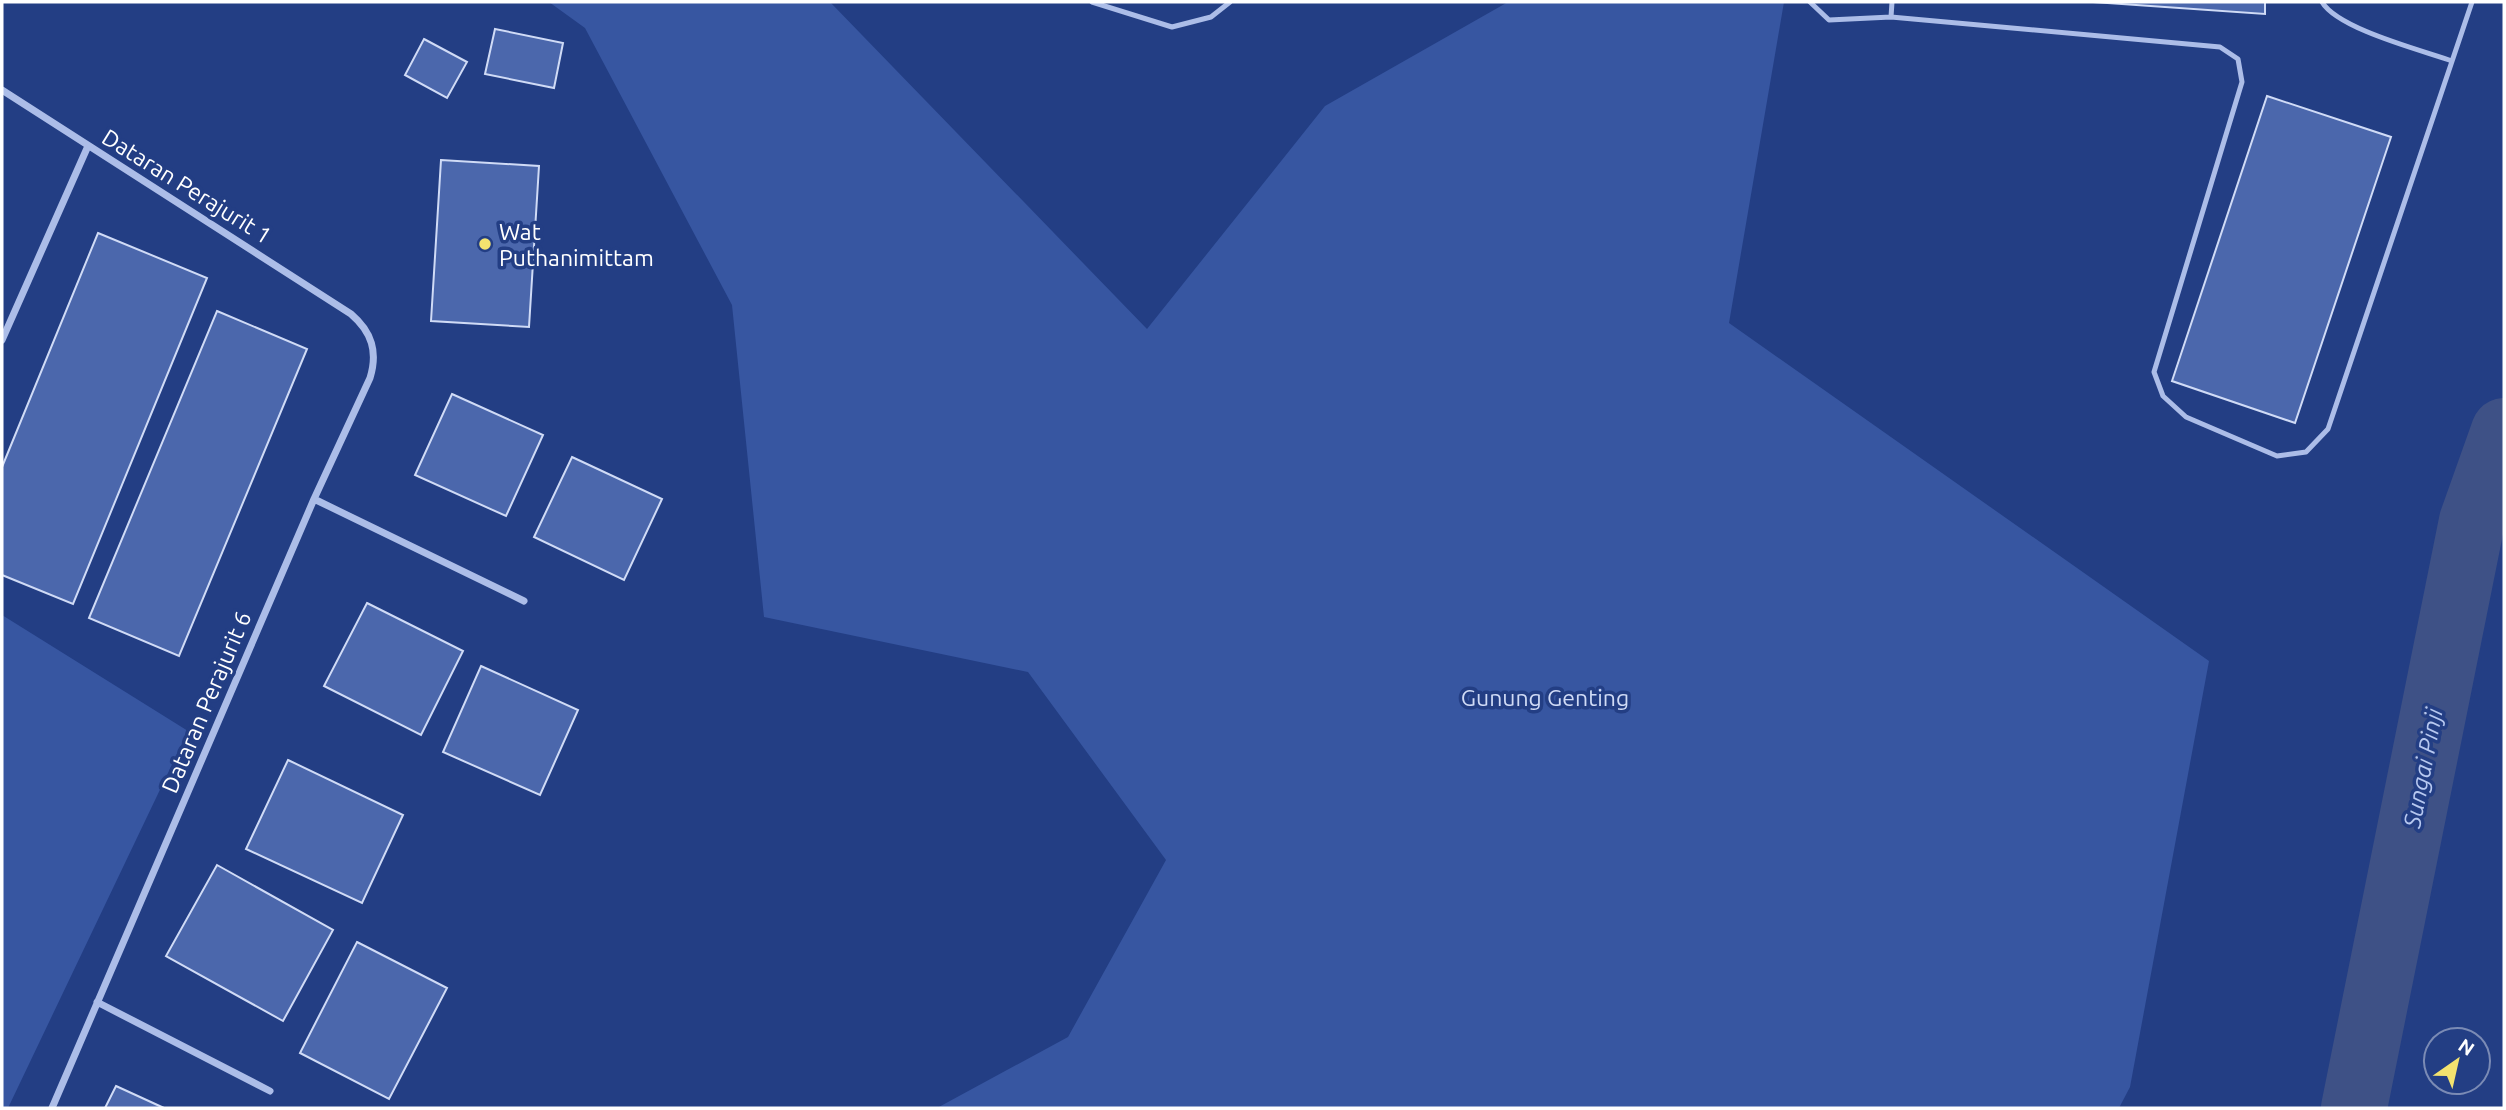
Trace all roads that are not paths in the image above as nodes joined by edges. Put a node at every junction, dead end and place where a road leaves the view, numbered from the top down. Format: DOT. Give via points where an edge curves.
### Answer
graph roads {
  1 [pos="1092,2"];
  2 [pos="1230,2"];
  3 [pos="1810,2"];
  4 [pos="1892,2"];
  5 [pos="2322,2"];
  6 [pos="2472,2"];
  7 [pos="1891,18"];
  8 [pos="2452,61"];
  9 [pos="2,90"];
  10 [pos="89,146"];
  11 [pos="351,314"];
  12 [pos="2,340"];
  13 [pos="314,499"];
  14 [pos="524,601"];
  15 [pos="97,1002"];
  16 [pos="270,1091"];
  17 [pos="52,1108"];
  1 -- 2 [label="lane" via="1172,27 1211,17"];
  3 -- 7 [label="lane" via="1829,20"];
  4 -- 7 [label="lane"];
  5 -- 8 [label="lane" via="2348,24"];
  6 -- 8 [label="lane"];
  7 -- 8 [label="lane" via="2220,47 2238,59 2242,82 2154,372 2163,396 2186,417 2277,456 2306,452 2328,429"];
  9 -- 10 [label="street, Dataran Perajurit 1"];
  10 -- 11 [label="street, Dataran Perajurit 1"];
  10 -- 12 [label="street"];
  11 -- 13 [label="street, Dataran Perajurit 6" via="370,336 374,364"];
  13 -- 14 [label="street"];
  13 -- 15 [label="street, Dataran Perajurit 6"];
  15 -- 16 [label="street"];
  15 -- 17 [label="street, Dataran Perajurit 6"];
}
